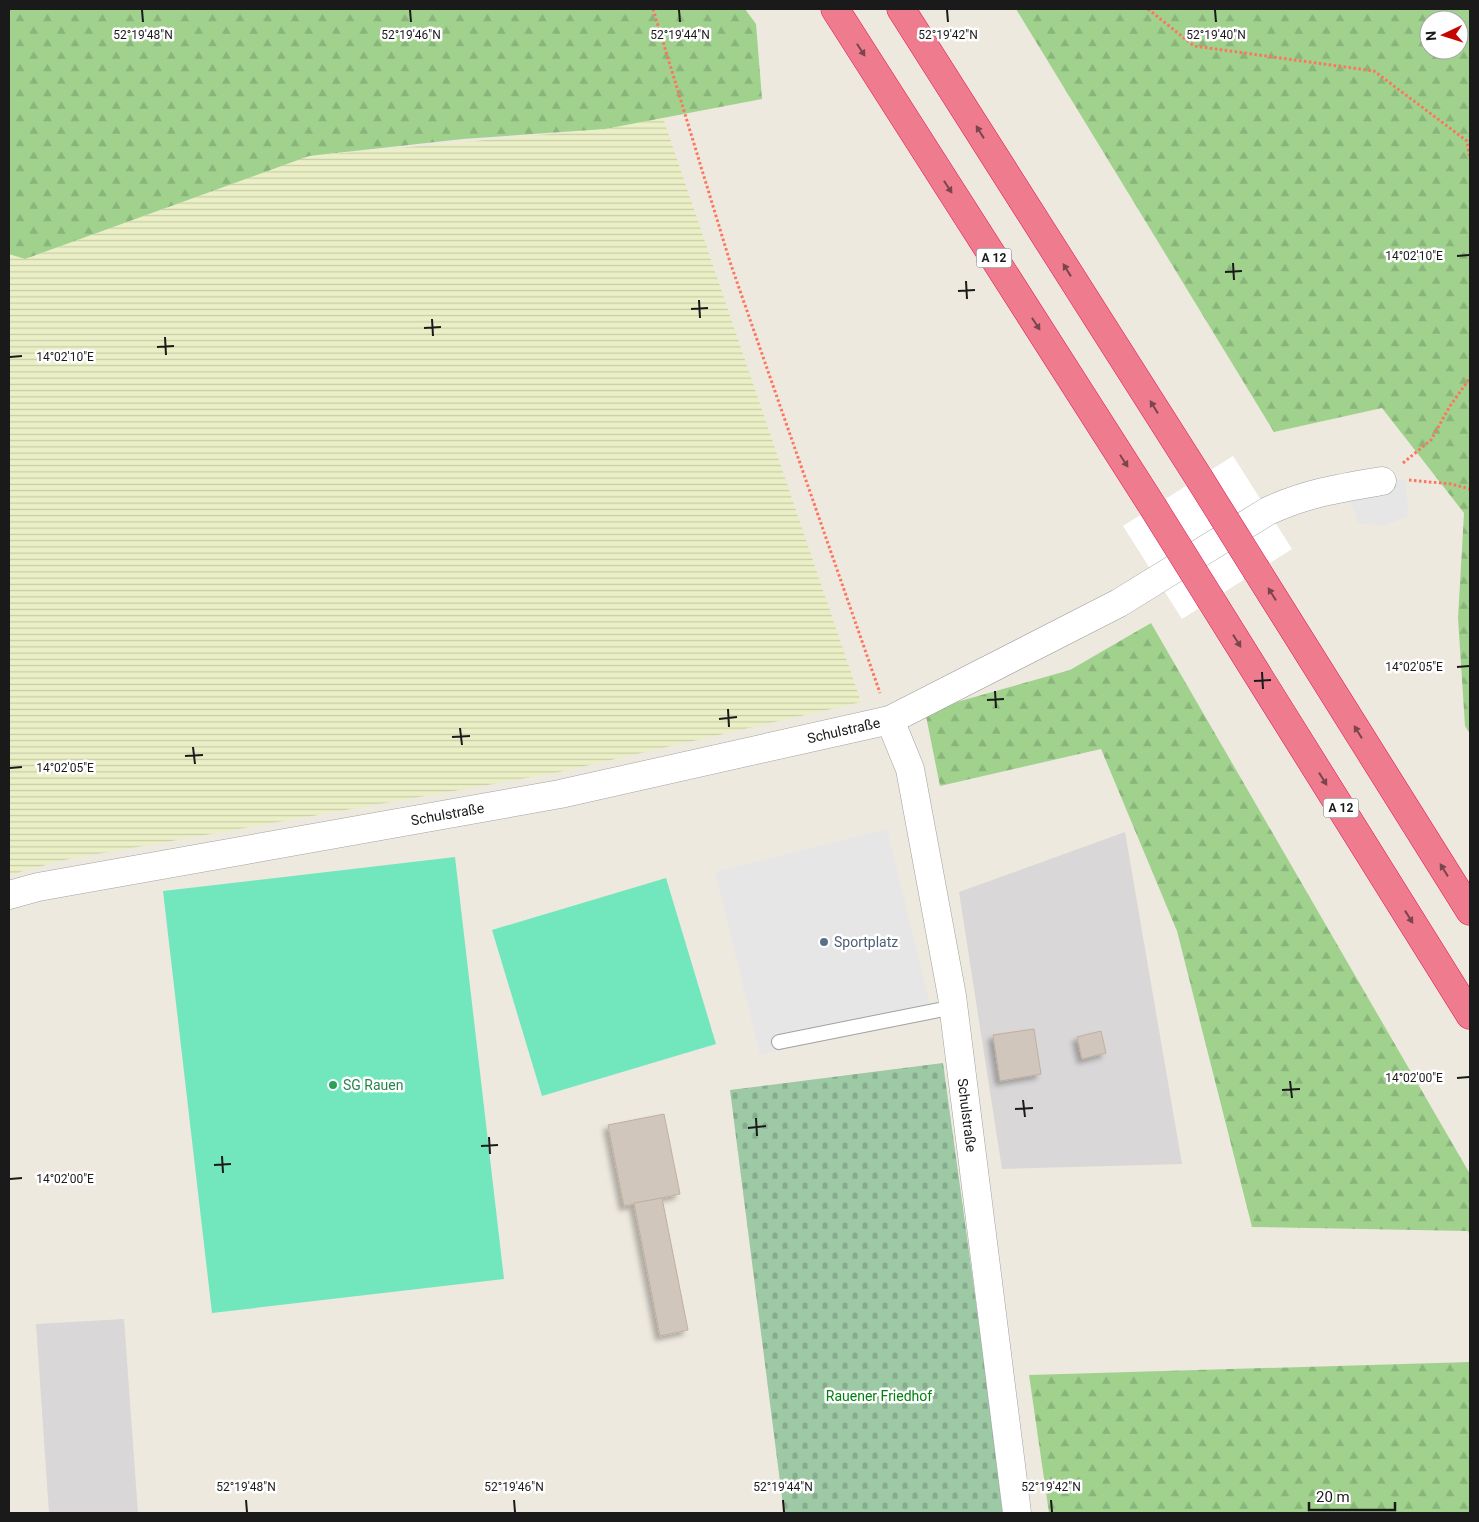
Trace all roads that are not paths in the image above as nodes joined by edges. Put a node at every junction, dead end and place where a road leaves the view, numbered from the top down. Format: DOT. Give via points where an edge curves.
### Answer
graph roads {
  1 [pos="835,9"];
  2 [pos="901,9"];
  3 [pos="1382,481"];
  4 [pos="890,720"];
  5 [pos="9,895"];
  6 [pos="1470,911"];
  7 [pos="954,1007"];
  8 [pos="1470,1016"];
  9 [pos="779,1042"];
  10 [pos="1017,1513"];
  1 -- 8 [label="highway, A 12, one-way, bridge" via="1153,507"];
  6 -- 2 [label="highway, one-way, bridge"];
  3 -- 4 [label="street" via="1314,493 1268,511 1119,603"];
  4 -- 5 [label="street, Schulstraße" via="560,794 38,887"];
  4 -- 7 [label="street, Schulstraße" via="910,769"];
  7 -- 9 [label="lane"];
  7 -- 10 [label="street, Schulstraße"];
}
